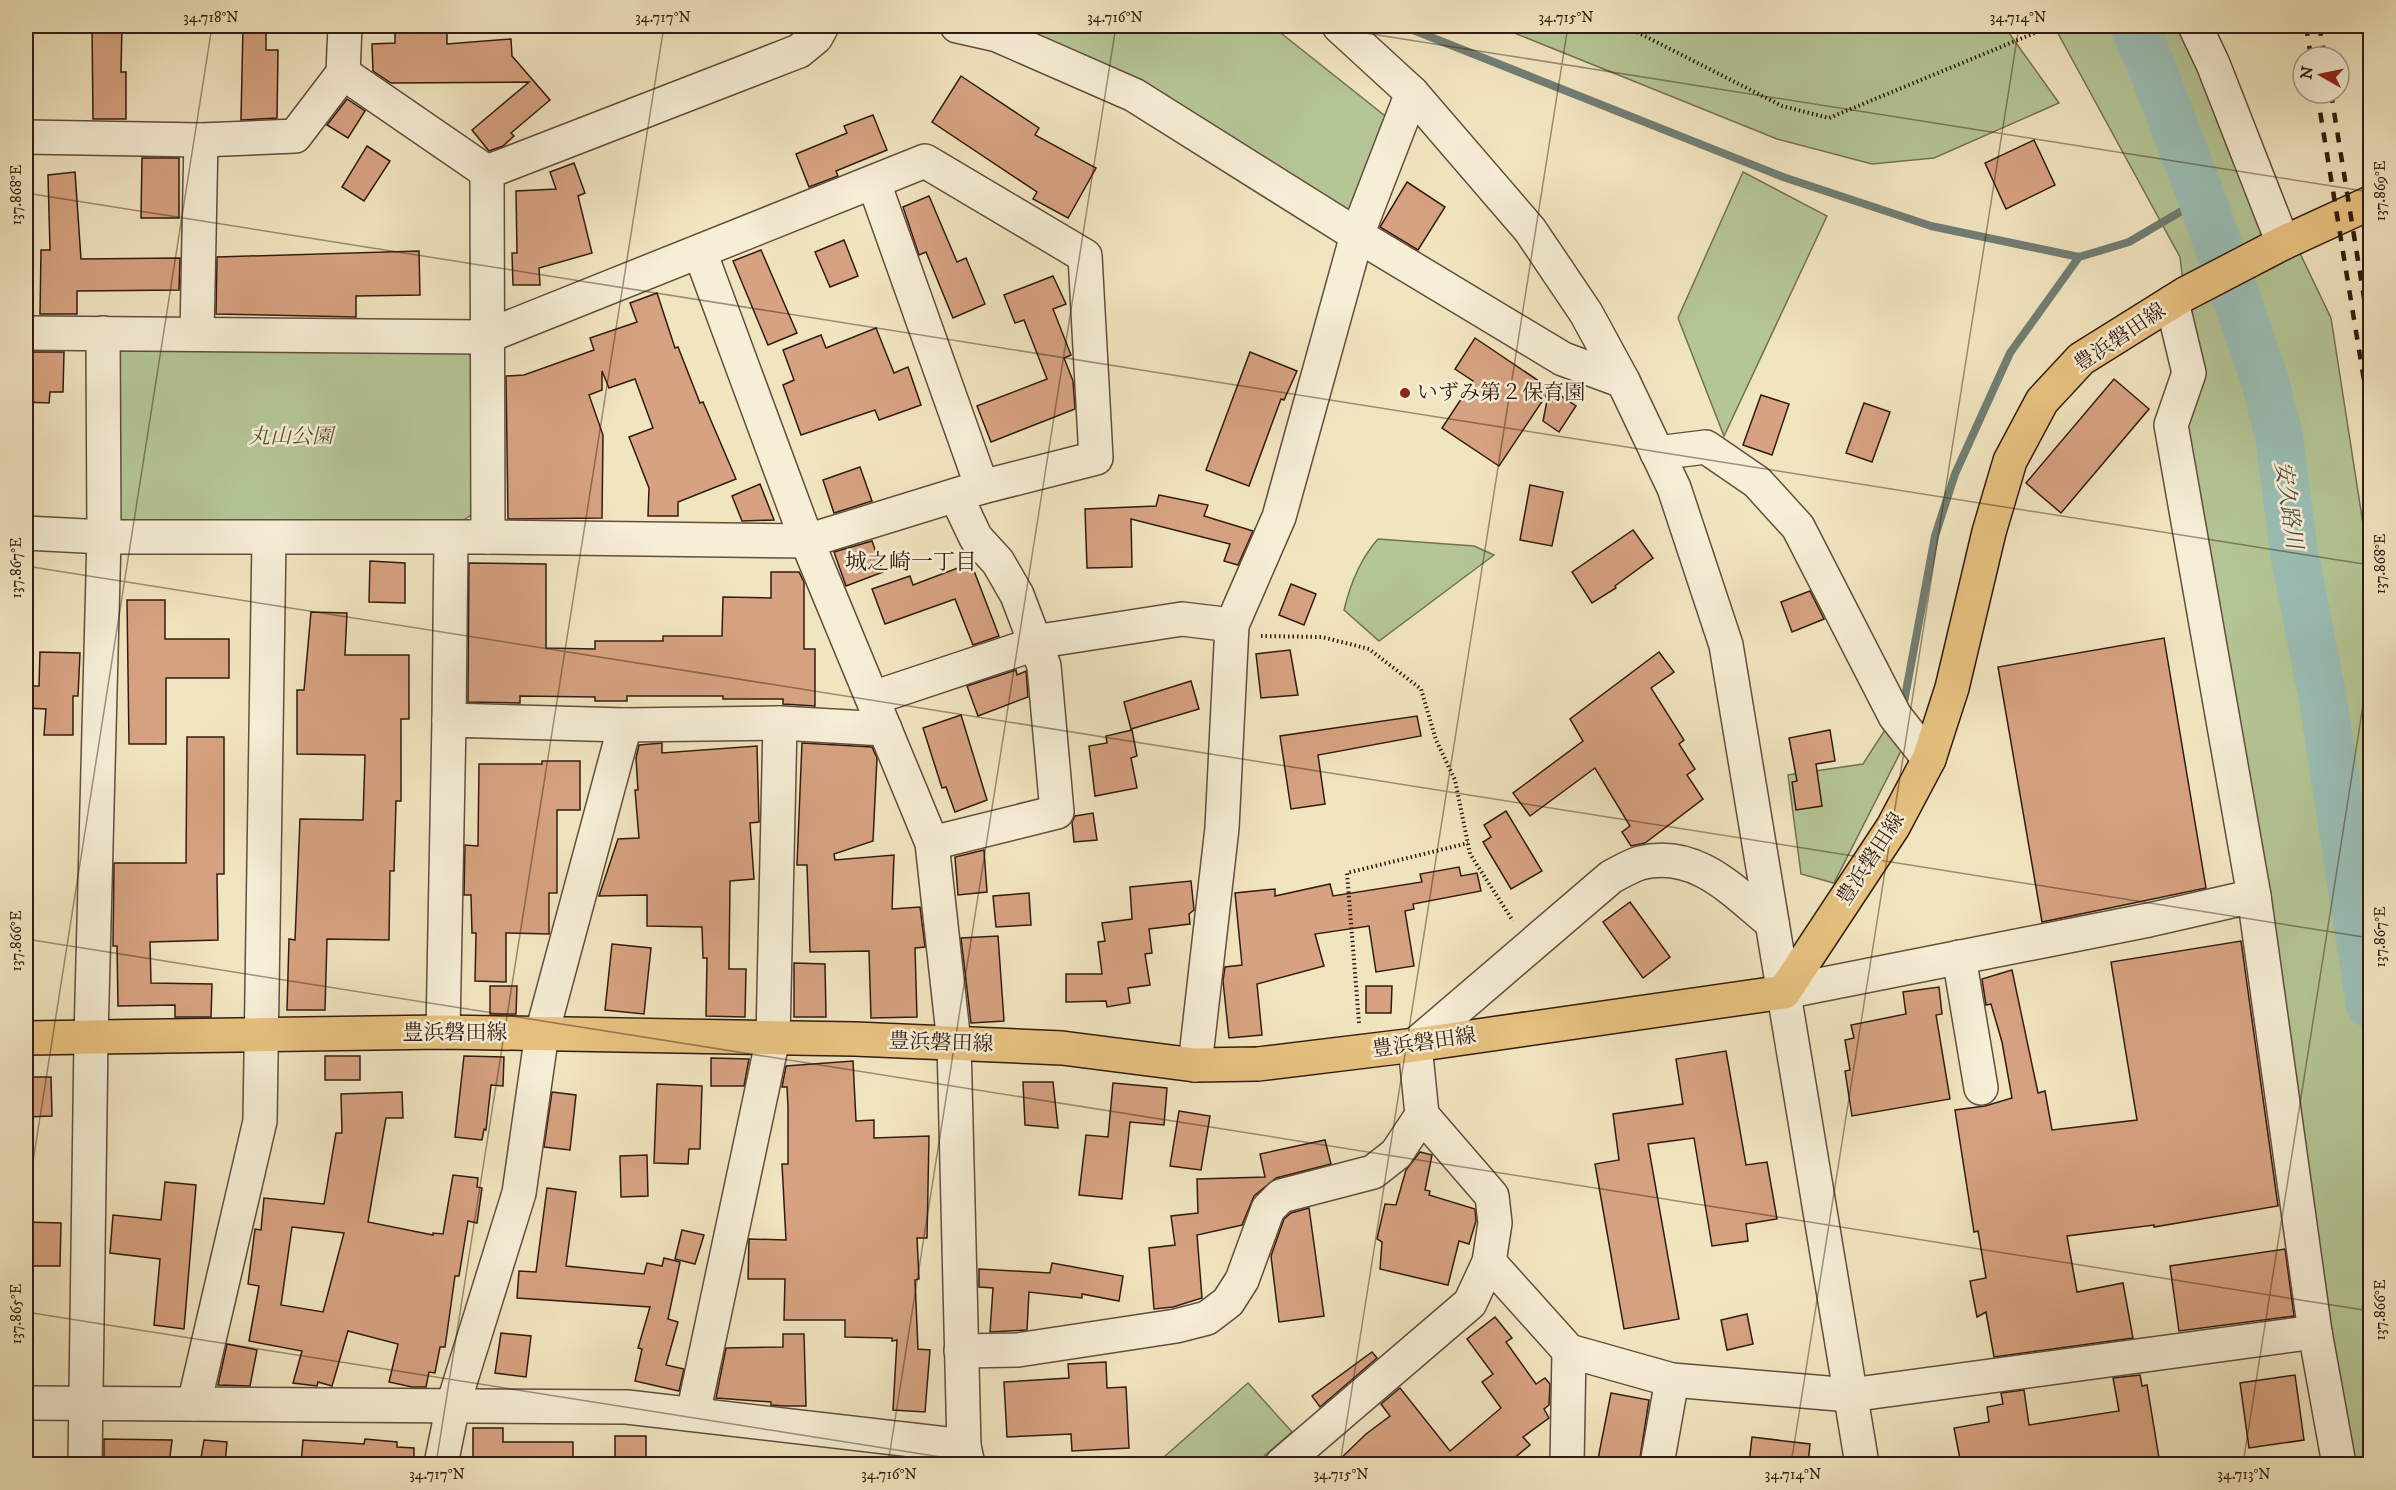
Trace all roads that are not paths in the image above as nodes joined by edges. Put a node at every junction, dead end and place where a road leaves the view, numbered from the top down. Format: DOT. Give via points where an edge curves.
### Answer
graph roads {
  1 [pos="345,26"];
  2 [pos="822,26"];
  3 [pos="957,26"];
  4 [pos="1339,26"];
  5 [pos="2195,26"];
  6 [pos="343,73"];
  7 [pos="1412,93"];
  8 [pos="26,137"];
  9 [pos="201,140"];
  10 [pos="487,172"];
  11 [pos="874,183"];
  12 [pos="2370,202"];
  13 [pos="1356,235"];
  14 [pos="2283,243"];
  15 [pos="700,252"];
  16 [pos="2179,298"];
  17 [pos="26,333"];
  18 [pos="103,333"];
  19 [pos="197,333"];
  20 [pos="485,337"];
  21 [pos="1623,381"];
  22 [pos="1657,453"];
  23 [pos="969,492"];
  24 [pos="26,533"];
  25 [pos="104,537"];
  26 [pos="488,537"];
  27 [pos="270,538"];
  28 [pos="451,538"];
  29 [pos="807,541"];
  30 [pos="1232,631"];
  31 [pos="1035,644"];
  32 [pos="873,698"];
  33 [pos="449,720"];
  34 [pos="780,723"];
  35 [pos="625,725"];
  36 [pos="885,729"];
  37 [pos="1929,759"];
  38 [pos="932,843"];
  39 [pos="2254,896"];
  40 [pos="1772,923"];
  41 [pos="1959,957"];
  42 [pos="1784,992"];
  43 [pos="443,1032"];
  44 [pos="542,1034"];
  45 [pos="262,1036"];
  46 [pos="26,1038"];
  47 [pos="91,1038"];
  48 [pos="773,1038"];
  49 [pos="954,1043"];
  50 [pos="1415,1045"];
  51 [pos="1195,1065"];
  52 [pos="1981,1088"];
  53 [pos="1422,1115"];
  54 [pos="1489,1262"];
  55 [pos="2315,1332"];
  56 [pos="962,1351"];
  57 [pos="1569,1351"];
  58 [pos="1672,1380"];
  59 [pos="1850,1395"];
  60 [pos="86,1402"];
  61 [pos="26,1403"];
  62 [pos="194,1404"];
  63 [pos="453,1405"];
  64 [pos="693,1414"];
  65 [pos="966,1455"];
  66 [pos="1565,1463"];
  67 [pos="85,1464"];
  68 [pos="441,1464"];
  69 [pos="1282,1464"];
  70 [pos="1657,1464"];
  71 [pos="1862,1464"];
  72 [pos="2339,1464"];
  1 -- 6 [label="street"];
  2 -- 10 [label="street" via="816,37 799,51"];
  3 -- 13 [label="street" via="997,35 1134,95"];
  4 -- 7 [label="street"];
  5 -- 14 [label="street"];
  6 -- 9 [label="street" via="295,136"];
  6 -- 10 [label="street"];
  7 -- 13 [label="street"];
  7 -- 21 [label="street" via="1530,230 1586,313"];
  8 -- 9 [label="street"];
  9 -- 19 [label="street"];
  10 -- 20 [label="street"];
  11 -- 15 [label="street"];
  11 -- 23 [label="street"];
  11 -- 23 [label="street" via="925,161 1085,256 1096,458"];
  12 -- 14 [label="main road, 豊浜磐田線"];
  13 -- 21 [label="street" via="1563,359"];
  13 -- 30 [label="street" via="1279,517"];
  14 -- 16 [label="main road, 豊浜磐田線"];
  15 -- 20 [label="street"];
  15 -- 29 [label="street"];
  16 -- 37 [label="main road, 豊浜磐田線" via="2081,359 2042,401 2010,461 1952,688"];
  16 -- 39 [label="street" via="2189,373 2171,425"];
  17 -- 18 [label="street"];
  18 -- 19 [label="street"];
  18 -- 25 [label="street"];
  19 -- 20 [label="street"];
  20 -- 26 [label="street"];
  21 -- 22 [label="street"];
  22 -- 37 [label="street" via="1706,447 1757,482 1798,527 1895,716"];
  22 -- 40 [label="street" via="1674,488 1726,645"];
  23 -- 29 [label="street"];
  23 -- 31 [label="street" via="976,538 998,562 1017,595"];
  24 -- 25 [label="street"];
  25 -- 27 [label="street"];
  25 -- 47 [label="street"];
  26 -- 28 [label="street"];
  26 -- 29 [label="street"];
  27 -- 28 [label="street"];
  27 -- 45 [label="street"];
  28 -- 33 [label="street"];
  29 -- 32 [label="street"];
  30 -- 31 [label="street" via="1182,619"];
  30 -- 51 [label="street" via="1222,828"];
  31 -- 32 [label="street"];
  31 -- 38 [label="street" via="1044,666 1057,812"];
  32 -- 36 [label="street"];
  33 -- 35 [label="street"];
  33 -- 43 [label="street"];
  34 -- 35 [label="street"];
  34 -- 36 [label="street"];
  34 -- 48 [label="street"];
  35 -- 44 [label="street"];
  36 -- 38 [label="street"];
  37 -- 42 [label="main road, 豊浜磐田線" via="1893,827"];
  38 -- 49 [label="street"];
  39 -- 41 [label="street"];
  39 -- 55 [label="street"];
  40 -- 42 [label="street"];
  40 -- 50 [label="street" via="1705,869 1670,860 1640,863 1611,877"];
  41 -- 42 [label="street"];
  41 -- 52 [label="street"];
  42 -- 50 [label="main road, 豊浜磐田線"];
  42 -- 59 [label="street"];
  43 -- 44 [label="main road, 豊浜磐田線"];
  43 -- 45 [label="main road, 豊浜磐田線"];
  44 -- 48 [label="main road, 豊浜磐田線"];
  44 -- 63 [label="street" via="519,1192"];
  45 -- 47 [label="main road, 豊浜磐田線"];
  45 -- 62 [label="street" via="260,1121"];
  46 -- 47 [label="main road, 豊浜磐田線"];
  47 -- 60 [label="street"];
  48 -- 49 [label="main road, 豊浜磐田線"];
  48 -- 64 [label="street"];
  49 -- 51 [label="main road, 豊浜磐田線" via="1062,1048"];
  49 -- 56 [label="street"];
  50 -- 51 [label="main road, 豊浜磐田線" via="1258,1064"];
  50 -- 53 [label="street"];
  53 -- 54 [label="street" via="1492,1196 1496,1223"];
  53 -- 56 [label="street" via="1396,1154 1373,1172 1281,1197 1268,1209 1242,1280 1228,1302 1207,1318 1018,1350"];
  54 -- 57 [label="street"];
  54 -- 69 [label="street" via="1470,1303"];
  55 -- 59 [label="street"];
  55 -- 72 [label="street"];
  56 -- 65 [label="street"];
  57 -- 58 [label="street"];
  57 -- 66 [label="street"];
  58 -- 59 [label="street"];
  58 -- 70 [label="street"];
  59 -- 71 [label="street"];
  60 -- 61 [label="street"];
  60 -- 62 [label="street"];
  60 -- 67 [label="street"];
  62 -- 63 [label="street"];
  63 -- 64 [label="street" via="627,1407"];
  63 -- 68 [label="street"];
  64 -- 65 [label="street"];
}
